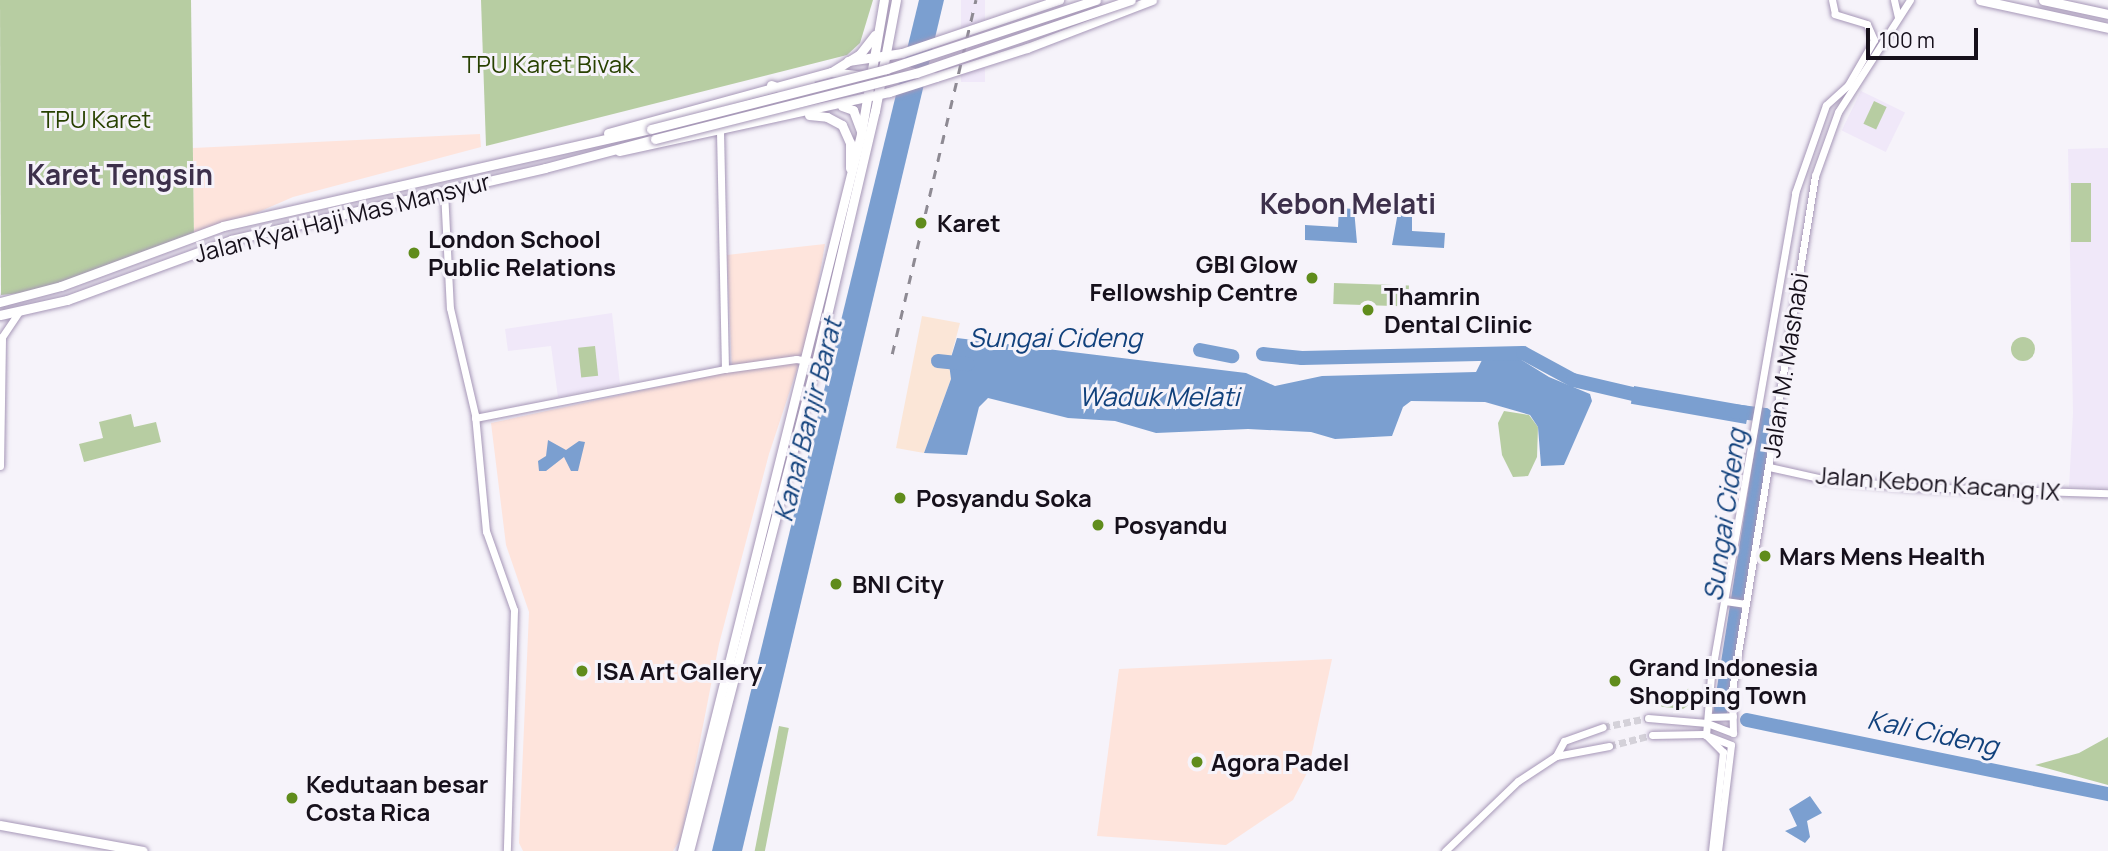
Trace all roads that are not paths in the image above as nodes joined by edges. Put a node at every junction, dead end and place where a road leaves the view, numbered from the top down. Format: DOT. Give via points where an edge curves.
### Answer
graph roads {
  1 [pos="884,0"];
  2 [pos="895,0"];
  3 [pos="1059,0"];
  4 [pos="1096,0"];
  5 [pos="1131,0"];
  6 [pos="1152,0"];
  7 [pos="1832,0"];
  8 [pos="1894,0"];
  9 [pos="1910,0"];
  10 [pos="1980,0"];
  11 [pos="2043,0"];
  12 [pos="2108,14"];
  13 [pos="1898,17"];
  14 [pos="995,23"];
  15 [pos="2108,29"];
  16 [pos="878,31"];
  17 [pos="1002,57"];
  18 [pos="873,58"];
  19 [pos="848,61"];
  20 [pos="887,64"];
  21 [pos="831,72"];
  22 [pos="928,79"];
  23 [pos="870,80"];
  24 [pos="771,85"];
  25 [pos="879,92"];
  26 [pos="867,98"];
  27 [pos="833,106"];
  28 [pos="790,116"];
  29 [pos="720,131"];
  30 [pos="653,134"];
  31 [pos="862,135"];
  32 [pos="574,146"];
  33 [pos="607,152"];
  34 [pos="849,184"];
  35 [pos="444,191"];
  36 [pos="0,302"];
  37 [pos="19,312"];
  38 [pos="0,315"];
  39 [pos="811,361"];
  40 [pos="725,369"];
  41 [pos="475,418"];
  42 [pos="0,466"];
  43 [pos="1769,467"];
  44 [pos="2108,493"];
  45 [pos="1727,601"];
  46 [pos="1744,604"];
  47 [pos="1733,716"];
  48 [pos="1648,718"];
  49 [pos="1707,720"];
  50 [pos="1603,727"];
  51 [pos="1652,735"];
  52 [pos="1706,735"];
  53 [pos="1609,746"];
  54 [pos="1556,756"];
  55 [pos="700,821"];
  56 [pos="0,825"];
  57 [pos="689,833"];
  58 [pos="511,849"];
  59 [pos="1716,850"];
  60 [pos="143,851"];
  61 [pos="680,851"];
  62 [pos="689,851"];
  63 [pos="1445,851"];
  1 -- 16 [label="main road"];
  2 -- 20 [label="main road"];
  3 -- 14 [label="main road"];
  4 -- 30 [label="main road, Jalan Kyai Haji Mas Mansyur, bridge" via="886,69"];
  5 -- 30 [label="main road, Jalan Kyai Haji Mas Mansyur, bridge" via="916,73"];
  6 -- 17 [label="main road"];
  7 -- 45 [label="street" via="1835,14 1867,24 1874,40 1848,85 1826,105 1800,172 1752,423"];
  8 -- 13 [label="street"];
  9 -- 13 [label="street, Jalan M. Mashabi"];
  10 -- 15 [label="main road"];
  11 -- 12 [label="main road"];
  13 -- 43 [label="street, Jalan M. Mashabi" via="1838,112 1820,155"];
  14 -- 17 [label="main road" via="990,41"];
  14 -- 20 [label="main road" via="902,53"];
  16 -- 18 [label="main road"];
  16 -- 19 [label="main road" via="865,50"];
  17 -- 22 [label="main road"];
  18 -- 19 [label="main road"];
  18 -- 20 [label="main road"];
  18 -- 23 [label="main road"];
  19 -- 21 [label="main road"];
  20 -- 22 [label="main road, bridge"];
  20 -- 25 [label="main road"];
  21 -- 23 [label="main road, Jalan Kyai Haji Mas Mansyur" via="856,72"];
  21 -- 24 [label="main road, Jalan Kyai Haji Mas Mansyur"];
  22 -- 25 [label="main road, Jalan Kyai Haji Mas Mansyur"];
  23 -- 25 [label="main road"];
  23 -- 26 [label="main road"];
  24 -- 27 [label="main road" via="786,90 834,82 840,91"];
  24 -- 32 [label="main road, Jalan Kyai Haji Mas Mansyur"];
  25 -- 26 [label="main road, Jalan Kyai Haji Mas Mansyur"];
  25 -- 39 [label="main road"];
  26 -- 27 [label="main road, Jalan Kyai Haji Mas Mansyur"];
  26 -- 31 [label="main road"];
  27 -- 28 [label="main road, Jalan Kyai Haji Mas Mansyur"];
  27 -- 31 [label="main road" via="853,110"];
  28 -- 29 [label="main road, Jalan Kyai Haji Mas Mansyur"];
  28 -- 34 [label="main road" via="827,117 842,125 850,142"];
  29 -- 33 [label="main road, Jalan Kyai Haji Mas Mansyur"];
  29 -- 40 [label="street"];
  30 -- 32 [label="main road, Jalan Kyai Haji Mas Mansyur"];
  30 -- 33 [label="main road, Jalan Kyai Haji Mas Mansyur"];
  31 -- 34 [label="main road"];
  32 -- 36 [label="main road, Jalan Kyai Haji Mas Mansyur" via="223,226 61,286"];
  33 -- 35 [label="main road, Jalan Kyai Haji Mas Mansyur"];
  34 -- 39 [label="main road"];
  35 -- 37 [label="main road, Jalan Kyai Haji Mas Mansyur" via="231,240 67,300"];
  35 -- 41 [label="street" via="451,255 450,308"];
  37 -- 38 [label="main road, Jalan Kyai Haji Mas Mansyur"];
  37 -- 42 [label="street" via="2,337"];
  39 -- 40 [label="street"];
  39 -- 55 [label="main road"];
  39 -- 57 [label="main road"];
  40 -- 41 [label="street"];
  41 -- 58 [label="street" via="484,520 514,610"];
  43 -- 44 [label="street, Jalan Kebon Kacang IX" via="1871,483"];
  43 -- 46 [label="street, Jalan M. Mashabi"];
  45 -- 46 [label="street"];
  45 -- 49 [label="street"];
  46 -- 47 [label="street, Jalan M. Mashabi" via="1732,690"];
  47 -- 49 [label="street"];
  47 -- 49 [label="street, Jalan M. Mashabi" via="1733,733"];
  48 -- 49 [label="street"];
  49 -- 52 [label="street"];
  50 -- 54 [label="street" via="1564,741"];
  51 -- 52 [label="street"];
  52 -- 59 [label="street" via="1723,752"];
  52 -- 59 [label="street" via="1731,747"];
  53 -- 54 [label="street"];
  54 -- 63 [label="street" via="1518,781"];
  55 -- 57 [label="street"];
  55 -- 62 [label="main road"];
  56 -- 60 [label="main road"];
  57 -- 61 [label="main road"];
}
